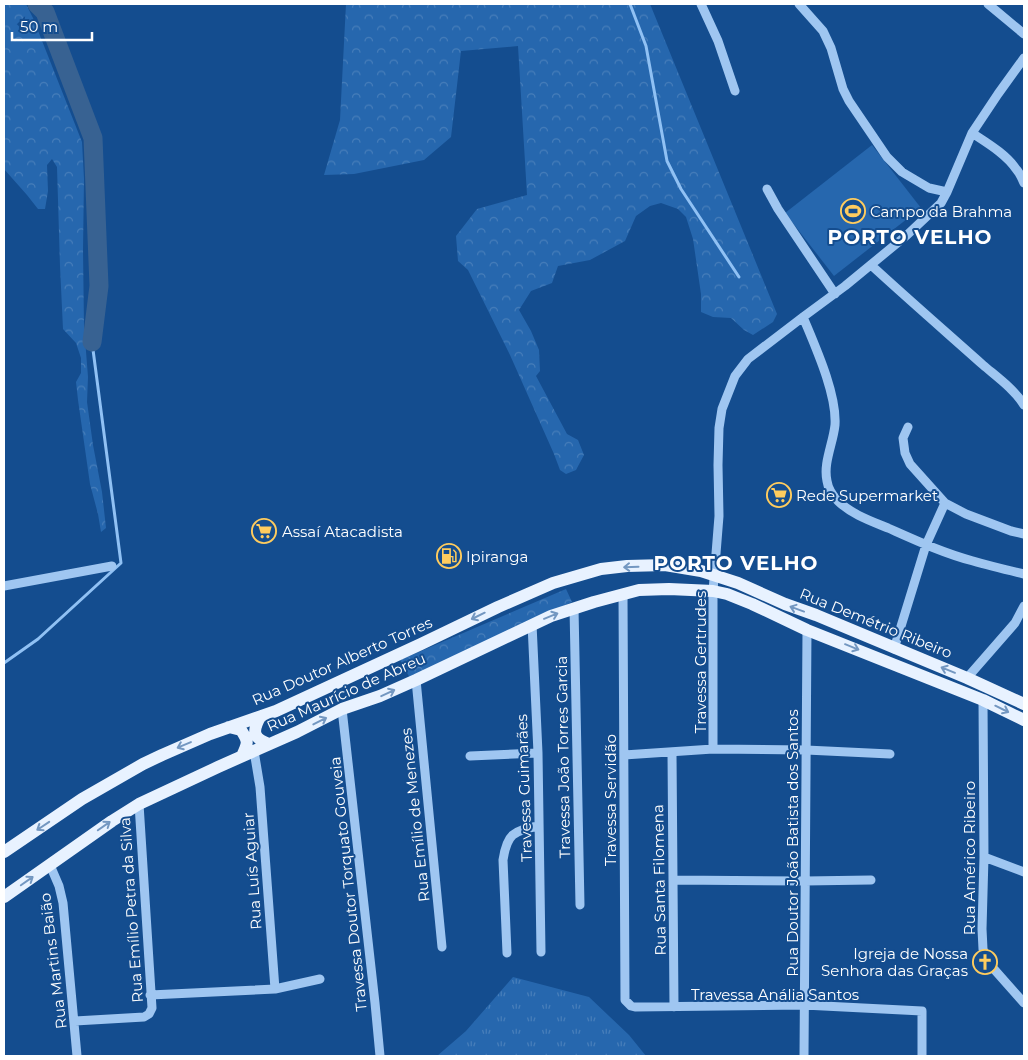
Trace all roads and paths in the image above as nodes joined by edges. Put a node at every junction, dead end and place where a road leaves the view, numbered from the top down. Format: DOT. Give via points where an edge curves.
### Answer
graph roads {
  1 [pos="701,4"];
  2 [pos="800,4"];
  3 [pos="988,4"];
  4 [pos="1024,34"];
  5 [pos="1024,58"];
  6 [pos="735,91"];
  7 [pos="972,133"];
  8 [pos="1024,183"];
  9 [pos="767,189"];
  10 [pos="947,192"];
  11 [pos="871,265"];
  12 [pos="835,294"];
  13 [pos="803,317"];
  14 [pos="1024,405"];
  15 [pos="908,427"];
  16 [pos="945,503"];
  17 [pos="1024,534"];
  18 [pos="926,545"];
  19 [pos="112,566"];
  20 [pos="1024,574"];
  21 [pos="714,575"];
  22 [pos="4,586"];
  23 [pos="713,591"];
  24 [pos="623,594"];
  25 [pos="1024,606"];
  26 [pos="574,608"];
  27 [pos="532,624"];
  28 [pos="808,630"];
  29 [pos="894,649"];
  30 [pos="967,678"];
  31 [pos="416,680"];
  32 [pos="983,700"];
  33 [pos="1024,704"];
  34 [pos="342,709"];
  35 [pos="260,717"];
  36 [pos="1024,720"];
  37 [pos="229,727"];
  38 [pos="269,744"];
  39 [pos="713,750"];
  40 [pos="806,750"];
  41 [pos="538,753"];
  42 [pos="672,753"];
  43 [pos="248,754"];
  44 [pos="890,754"];
  45 [pos="624,755"];
  46 [pos="470,756"];
  47 [pos="139,804"];
  48 [pos="538,826"];
  49 [pos="4,852"];
  50 [pos="984,857"];
  51 [pos="50,865"];
  52 [pos="1024,872"];
  53 [pos="673,880"];
  54 [pos="871,880"];
  55 [pos="805,881"];
  56 [pos="4,897"];
  57 [pos="580,905"];
  58 [pos="442,947"];
  59 [pos="542,952"];
  60 [pos="506,953"];
  61 [pos="320,979"];
  62 [pos="275,989"];
  63 [pos="150,995"];
  64 [pos="1024,1003"];
  65 [pos="628,1004"];
  66 [pos="804,1005"];
  67 [pos="674,1007"];
  68 [pos="75,1021"];
  69 [pos="77,1056"];
  70 [pos="380,1056"];
  71 [pos="804,1056"];
  72 [pos="922,1056"];
  1 -- 6 [label="street"];
  2 -- 10 [label="street" via="823,31 849,101 887,157 902,172 929,188"];
  3 -- 4 [label="street"];
  5 -- 7 [label="street, Travessa Gertrudes"];
  7 -- 8 [label="street" via="1007,159"];
  7 -- 10 [label="street, Travessa Gertrudes"];
  9 -- 12 [label="street"];
  10 -- 11 [label="street, Travessa Gertrudes" via="941,203"];
  11 -- 12 [label="street, Travessa Gertrudes"];
  11 -- 14 [label="street"];
  12 -- 13 [label="street, Travessa Gertrudes"];
  13 -- 18 [label="street" via="834,406 835,425 825,473 830,491 852,511"];
  13 -- 21 [label="street, Travessa Gertrudes" via="748,359 735,376 722,409"];
  15 -- 16 [label="street" via="903,438 907,458"];
  16 -- 17 [label="street" via="966,514"];
  16 -- 18 [label="street"];
  18 -- 20 [label="street" via="971,561"];
  18 -- 29 [label="street"];
  19 -- 22 [label="street"];
  21 -- 23 [label="street, Travessa Gertrudes"];
  29 -- 21 [label="main road, Rua Demétrio Ribeiro, one-way"];
  21 -- 35 [label="main road, Rua Doutor Alberto Torres, one-way" via="665,565 601,569 568,578 498,606"];
  23 -- 24 [label="main road, Rua Maurício de Abreu" via="668,589"];
  23 -- 28 [label="main road, Rua Maurício de Abreu" via="752,604"];
  23 -- 39 [label="street, Travessa Gertrudes"];
  24 -- 26 [label="main road, Rua Maurício de Abreu"];
  24 -- 45 [label="street, Travessa Servidão"];
  25 -- 30 [label="street" via="1014,623"];
  27 -- 26 [label="main road, Rua Maurício de Abreu, one-way"];
  26 -- 57 [label="street, Travessa João Torres Garcia"];
  27 -- 31 [label="main road, Rua Maurício de Abreu"];
  27 -- 41 [label="street, Travessa Guimarães"];
  28 -- 32 [label="main road, Rua Maurício de Abreu, one-way"];
  28 -- 40 [label="street, Rua Doutor João Batista dos Santos"];
  30 -- 29 [label="main road, Rua Demétrio Ribeiro, one-way"];
  30 -- 33 [label="main road, Rua Demétrio Ribeiro"];
  34 -- 31 [label="main road, Rua Maurício de Abreu, one-way"];
  31 -- 58 [label="street, Rua Emílio de Menezes"];
  32 -- 36 [label="main road, Rua Maurício de Abreu, one-way"];
  32 -- 50 [label="street, Rua Américo Ribeiro"];
  38 -- 34 [label="main road, Rua Maurício de Abreu, one-way"];
  34 -- 70 [label="street, Travessa Doutor Torquato Gouveia"];
  35 -- 37 [label="main road, Rua Doutor Alberto Torres"];
  35 -- 38 [label="main road" via="255,735"];
  37 -- 43 [label="main road" via="241,730 247,738"];
  37 -- 49 [label="main road, Rua Doutor Alberto Torres, one-way" via="143,764 82,799"];
  38 -- 43 [label="main road, Rua Maurício de Abreu"];
  39 -- 40 [label="street"];
  39 -- 42 [label="street"];
  40 -- 44 [label="street"];
  40 -- 55 [label="street, Rua Doutor João Batista dos Santos"];
  41 -- 46 [label="street"];
  41 -- 48 [label="street, Travessa Guimarães"];
  42 -- 45 [label="street"];
  42 -- 53 [label="street, Rua Santa Filomena"];
  43 -- 47 [label="main road, Rua Maurício de Abreu"];
  43 -- 62 [label="street, Rua Luís Aguiar" via="260,787"];
  45 -- 65 [label="street, Travessa Servidão" via="624,988"];
  51 -- 47 [label="main road, Rua Maurício de Abreu, one-way"];
  47 -- 63 [label="street, Rua Emílio Petra da Silva"];
  48 -- 59 [label="street, Travessa Guimarães"];
  48 -- 60 [label="street" via="516,832 505,846"];
  50 -- 52 [label="street"];
  50 -- 64 [label="street, Rua Américo Ribeiro" via="983,948 993,968"];
  56 -- 51 [label="main road, Rua Maurício de Abreu, one-way"];
  51 -- 68 [label="street, Rua Martins Baião" via="63,902"];
  53 -- 55 [label="street"];
  53 -- 67 [label="street, Rua Santa Filomena"];
  54 -- 55 [label="street"];
  55 -- 66 [label="street, Rua Doutor João Batista dos Santos"];
  61 -- 62 [label="street"];
  62 -- 63 [label="street"];
  63 -- 68 [label="street, Rua Emílio Petra da Silva" via="152,1008 144,1017"];
  65 -- 67 [label="street, Travessa Anália Santos" via="635,1007"];
  66 -- 67 [label="street, Travessa Anália Santos"];
  66 -- 71 [label="street, Rua Doutor João Batista dos Santos"];
  66 -- 72 [label="street, Travessa Anália Santos" via="922,1011"];
  68 -- 69 [label="street, Rua Martins Baião"];
}
